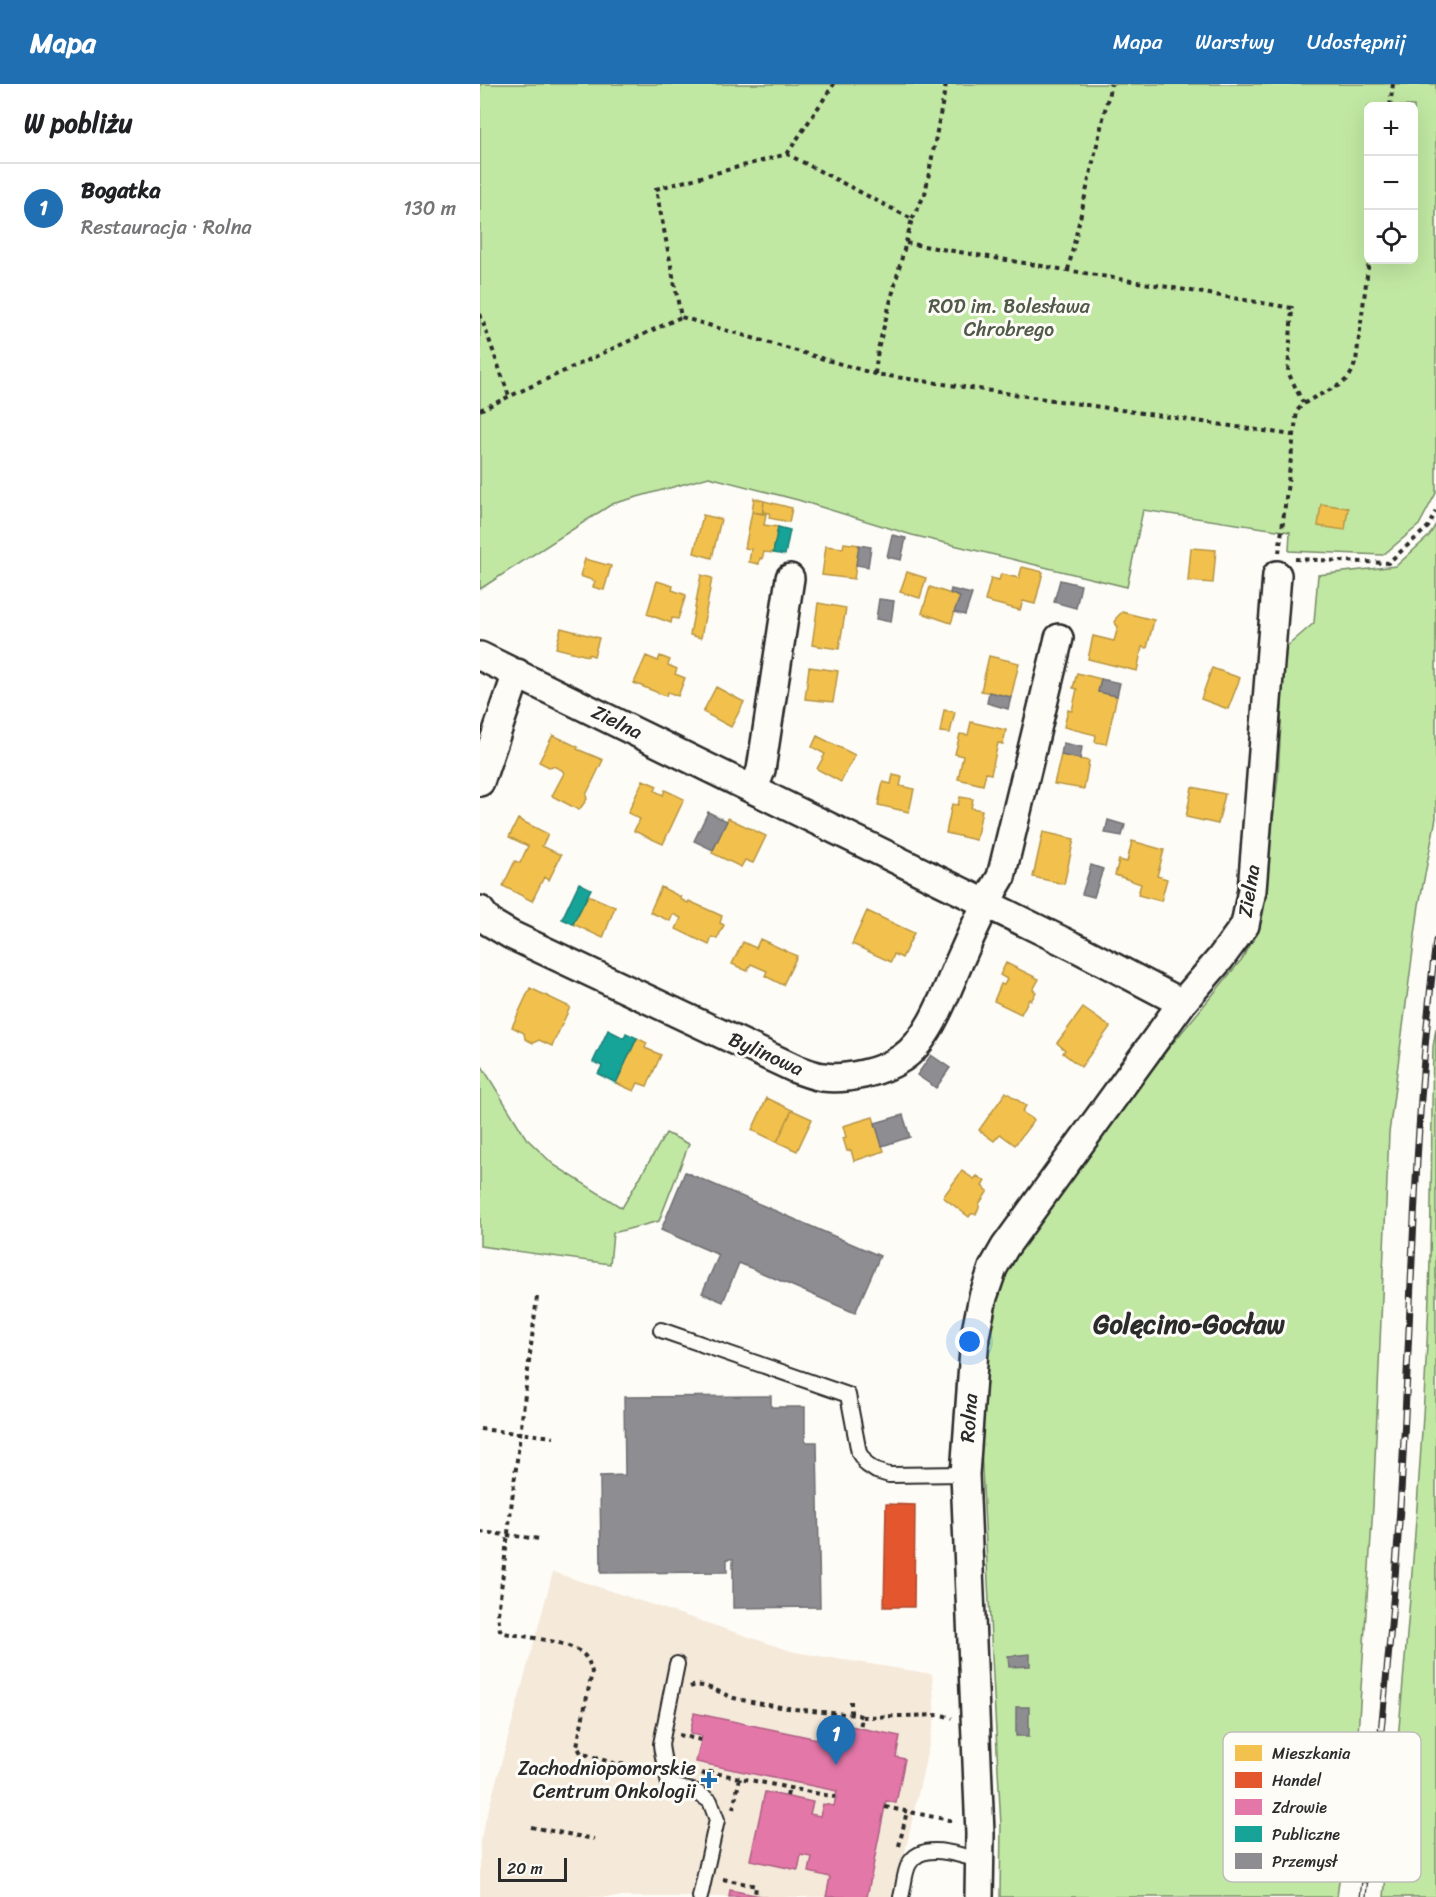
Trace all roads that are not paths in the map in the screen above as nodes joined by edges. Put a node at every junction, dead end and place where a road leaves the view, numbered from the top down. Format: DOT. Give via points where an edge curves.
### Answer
graph roads {
  1 [pos="1283,567"];
  2 [pos="790,578"];
  3 [pos="1059,638"];
  4 [pos="480,656"];
  5 [pos="517,673"];
  6 [pos="480,782"];
  7 [pos="754,788"];
  8 [pos="986,903"];
  9 [pos="480,910"];
  10 [pos="1182,1003"];
  11 [pos="661,1330"];
  12 [pos="965,1474"];
  13 [pos="677,1664"];
  14 [pos="980,1860"];
  15 [pos="700,1897"];
  16 [pos="901,1897"];
  17 [pos="979,1897"];
  1 -- 10 [label="street, Zielna" via="1252,890 1245,925"];
  2 -- 7 [label="street" via="761,770"];
  3 -- 8 [label="street" via="1001,877"];
  4 -- 5 [label="street, Zielna"];
  5 -- 6 [label="street"];
  5 -- 7 [label="street, Zielna"];
  7 -- 8 [label="street, Zielna"];
  8 -- 9 [label="street, Bylinowa" via="939,1007 920,1041 904,1058 881,1070 856,1076 822,1077 796,1069 511,935 489,922"];
  8 -- 10 [label="street, Zielna"];
  10 -- 12 [label="street, Rolna" via="993,1268 975,1336"];
  11 -- 12 [label="lane" via="848,1395 859,1453 876,1472 889,1476"];
  12 -- 14 [label="street, Rolna"];
  13 -- 15 [label="lane" via="661,1744 662,1756 672,1765 669,1785 696,1792 710,1802 717,1820"];
  14 -- 16 [label="lane" via="932,1850 917,1856 909,1865"];
  14 -- 17 [label="street, Rolna"];
}
